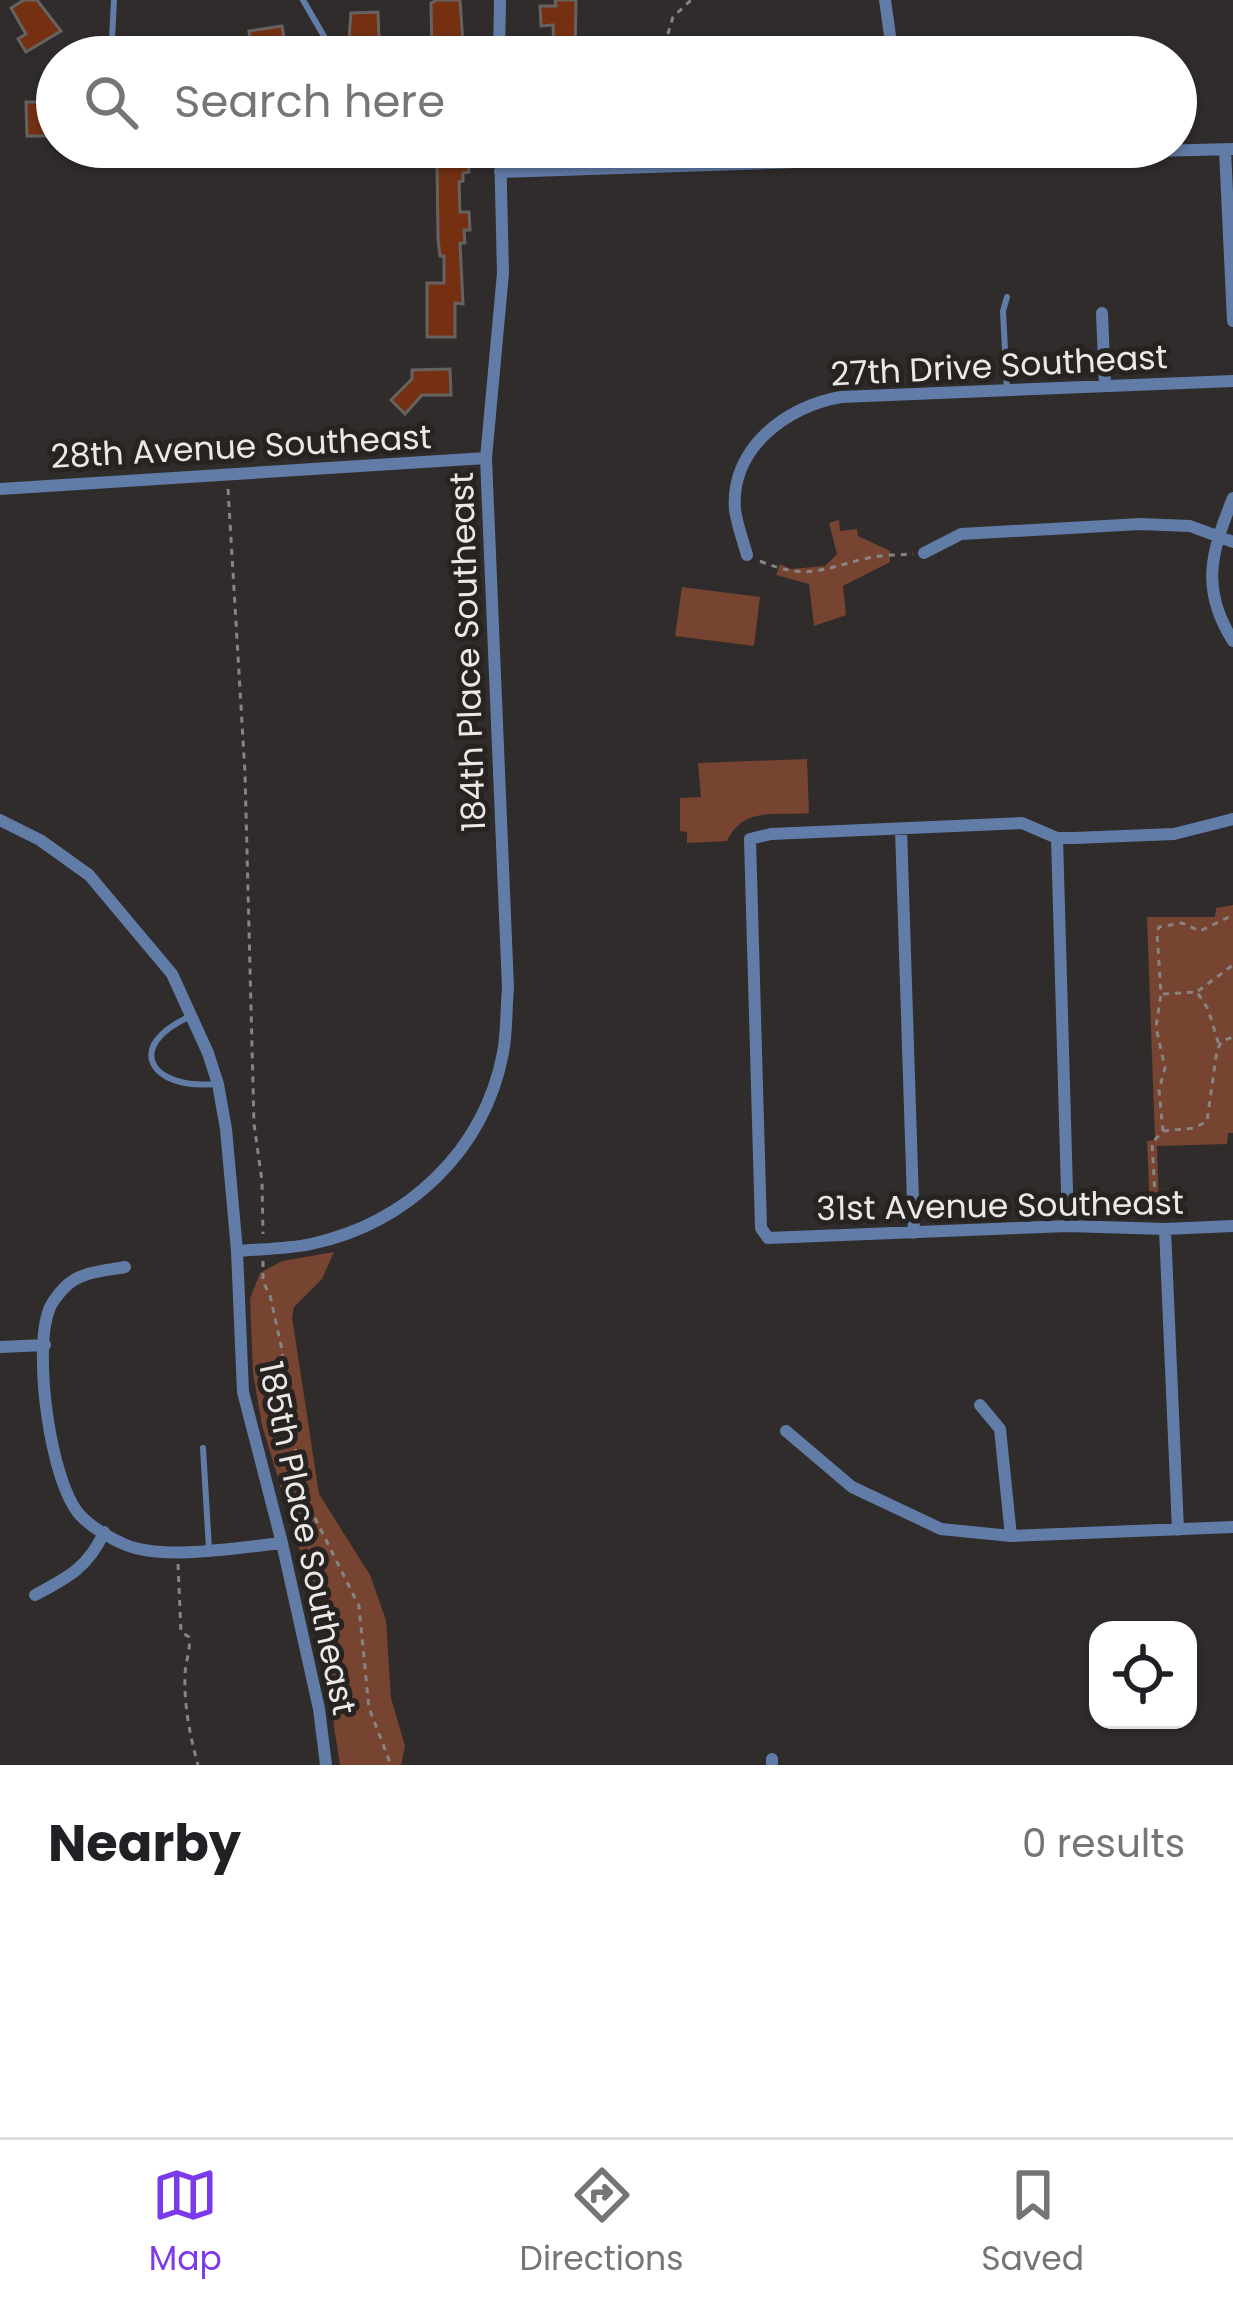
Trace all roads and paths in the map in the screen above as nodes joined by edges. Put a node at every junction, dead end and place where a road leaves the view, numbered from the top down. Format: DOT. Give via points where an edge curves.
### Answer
graph roads {
  1 [pos="114,0"];
  2 [pos="303,0"];
  3 [pos="500,0"];
  4 [pos="691,0"];
  5 [pos="885,0"];
  6 [pos="112,36"];
  7 [pos="324,36"];
  8 [pos="499,36"];
  9 [pos="668,36"];
  10 [pos="890,36"];
  11 [pos="1229,150"];
  12 [pos="1197,151"];
  13 [pos="500,168"];
  14 [pos="619,168"];
  15 [pos="500,172"];
  16 [pos="1007,297"];
  17 [pos="1102,313"];
  18 [pos="1233,321"];
  19 [pos="1233,381"];
  20 [pos="1105,386"];
  21 [pos="1006,390"];
  22 [pos="486,458"];
  23 [pos="228,473"];
  24 [pos="0,489"];
  25 [pos="1233,499"];
  26 [pos="1217,536"];
  27 [pos="1233,542"];
  28 [pos="924,553"];
  29 [pos="747,555"];
  30 [pos="1233,641"];
  31 [pos="1233,819"];
  32 [pos="0,820"];
  33 [pos="901,829"];
  34 [pos="1057,838"];
  35 [pos="1233,916"];
  36 [pos="1233,965"];
  37 [pos="1197,992"];
  38 [pos="1161,994"];
  39 [pos="191,1016"];
  40 [pos="1233,1036"];
  41 [pos="1219,1046"];
  42 [pos="218,1084"];
  43 [pos="1163,1131"];
  44 [pos="1156,1211"];
  45 [pos="1068,1226"];
  46 [pos="1233,1226"];
  47 [pos="1165,1229"];
  48 [pos="914,1233"];
  49 [pos="263,1249"];
  50 [pos="237,1251"];
  51 [pos="124,1267"];
  52 [pos="44,1345"];
  53 [pos="0,1348"];
  54 [pos="980,1405"];
  55 [pos="785,1431"];
  56 [pos="203,1448"];
  57 [pos="1233,1528"];
  58 [pos="1178,1530"];
  59 [pos="104,1532"];
  60 [pos="1011,1536"];
  61 [pos="282,1543"];
  62 [pos="209,1549"];
  63 [pos="177,1551"];
  64 [pos="35,1595"];
  65 [pos="198,1765"];
  66 [pos="326,1765"];
  67 [pos="391,1765"];
  1 -- 6 [label="lane"];
  2 -- 7 [label="lane"];
  3 -- 8 [label="street"];
  4 -- 9 [label="path" via="673,16"];
  5 -- 10 [label="street"];
  11 -- 12 [label="street"];
  11 -- 18 [label="street"];
  13 -- 15 [label="street, 184th Place Southeast"];
  14 -- 15 [label="street"];
  15 -- 22 [label="street, 184th Place Southeast" via="503,273"];
  16 -- 21 [label="lane"];
  17 -- 20 [label="street"];
  19 -- 20 [label="street, 27th Drive Southeast"];
  20 -- 21 [label="street, 27th Drive Southeast"];
  21 -- 29 [label="street, 27th Drive Southeast" via="841,397 782,418 742,467 735,508"];
  22 -- 23 [label="street, 28th Avenue Southeast"];
  22 -- 49 [label="street, 184th Place Southeast" via="508,988 503,1052 464,1147 404,1207 310,1244"];
  23 -- 24 [label="street, 28th Avenue Southeast"];
  23 -- 49 [label="path"];
  25 -- 26 [label="street"];
  26 -- 27 [label="street"];
  26 -- 28 [label="street" via="1140,524 962,534"];
  26 -- 30 [label="street" via="1210,582"];
  28 -- 29 [label="path" via="812,574"];
  31 -- 34 [label="street" via="1174,834"];
  32 -- 39 [label="street, 185th Place Southeast" via="89,874 172,974"];
  33 -- 34 [label="street" via="1022,823"];
  33 -- 48 [label="street"];
  33 -- 48 [label="street, 31st Avenue Southeast" via="750,838 761,1228 768,1238"];
  34 -- 45 [label="street"];
  35 -- 38 [label="path" via="1201,931 1183,923 1159,927"];
  36 -- 37 [label="path"];
  37 -- 38 [label="path"];
  37 -- 41 [label="path"];
  38 -- 43 [label="path"];
  39 -- 42 [label="street, 185th Place Southeast"];
  39 -- 42 [label="lane" via="155,1038 153,1065 177,1084"];
  40 -- 41 [label="path"];
  41 -- 43 [label="path" via="1207,1121"];
  42 -- 50 [label="street, 185th Place Southeast"];
  43 -- 44 [label="path" via="1152,1143"];
  45 -- 47 [label="street, 31st Avenue Southeast"];
  45 -- 48 [label="street, 31st Avenue Southeast"];
  46 -- 47 [label="street, 31st Avenue Southeast"];
  47 -- 58 [label="street"];
  49 -- 50 [label="street"];
  49 -- 67 [label="path" via="302,1482 359,1606 369,1708"];
  50 -- 61 [label="street, 185th Place Southeast" via="243,1393"];
  51 -- 52 [label="street" via="66,1286 49,1309"];
  52 -- 53 [label="street"];
  52 -- 59 [label="street" via="53,1460 80,1514"];
  54 -- 60 [label="street" via="1000,1429"];
  55 -- 60 [label="street" via="852,1487 940,1529"];
  56 -- 62 [label="lane"];
  57 -- 58 [label="street"];
  58 -- 60 [label="street"];
  59 -- 63 [label="street" via="130,1547"];
  59 -- 64 [label="street" via="75,1574"];
  61 -- 62 [label="street"];
  61 -- 66 [label="street, 185th Place Southeast"];
  62 -- 63 [label="street"];
  63 -- 65 [label="path" via="181,1632 191,1648 184,1671 188,1726"];
}
